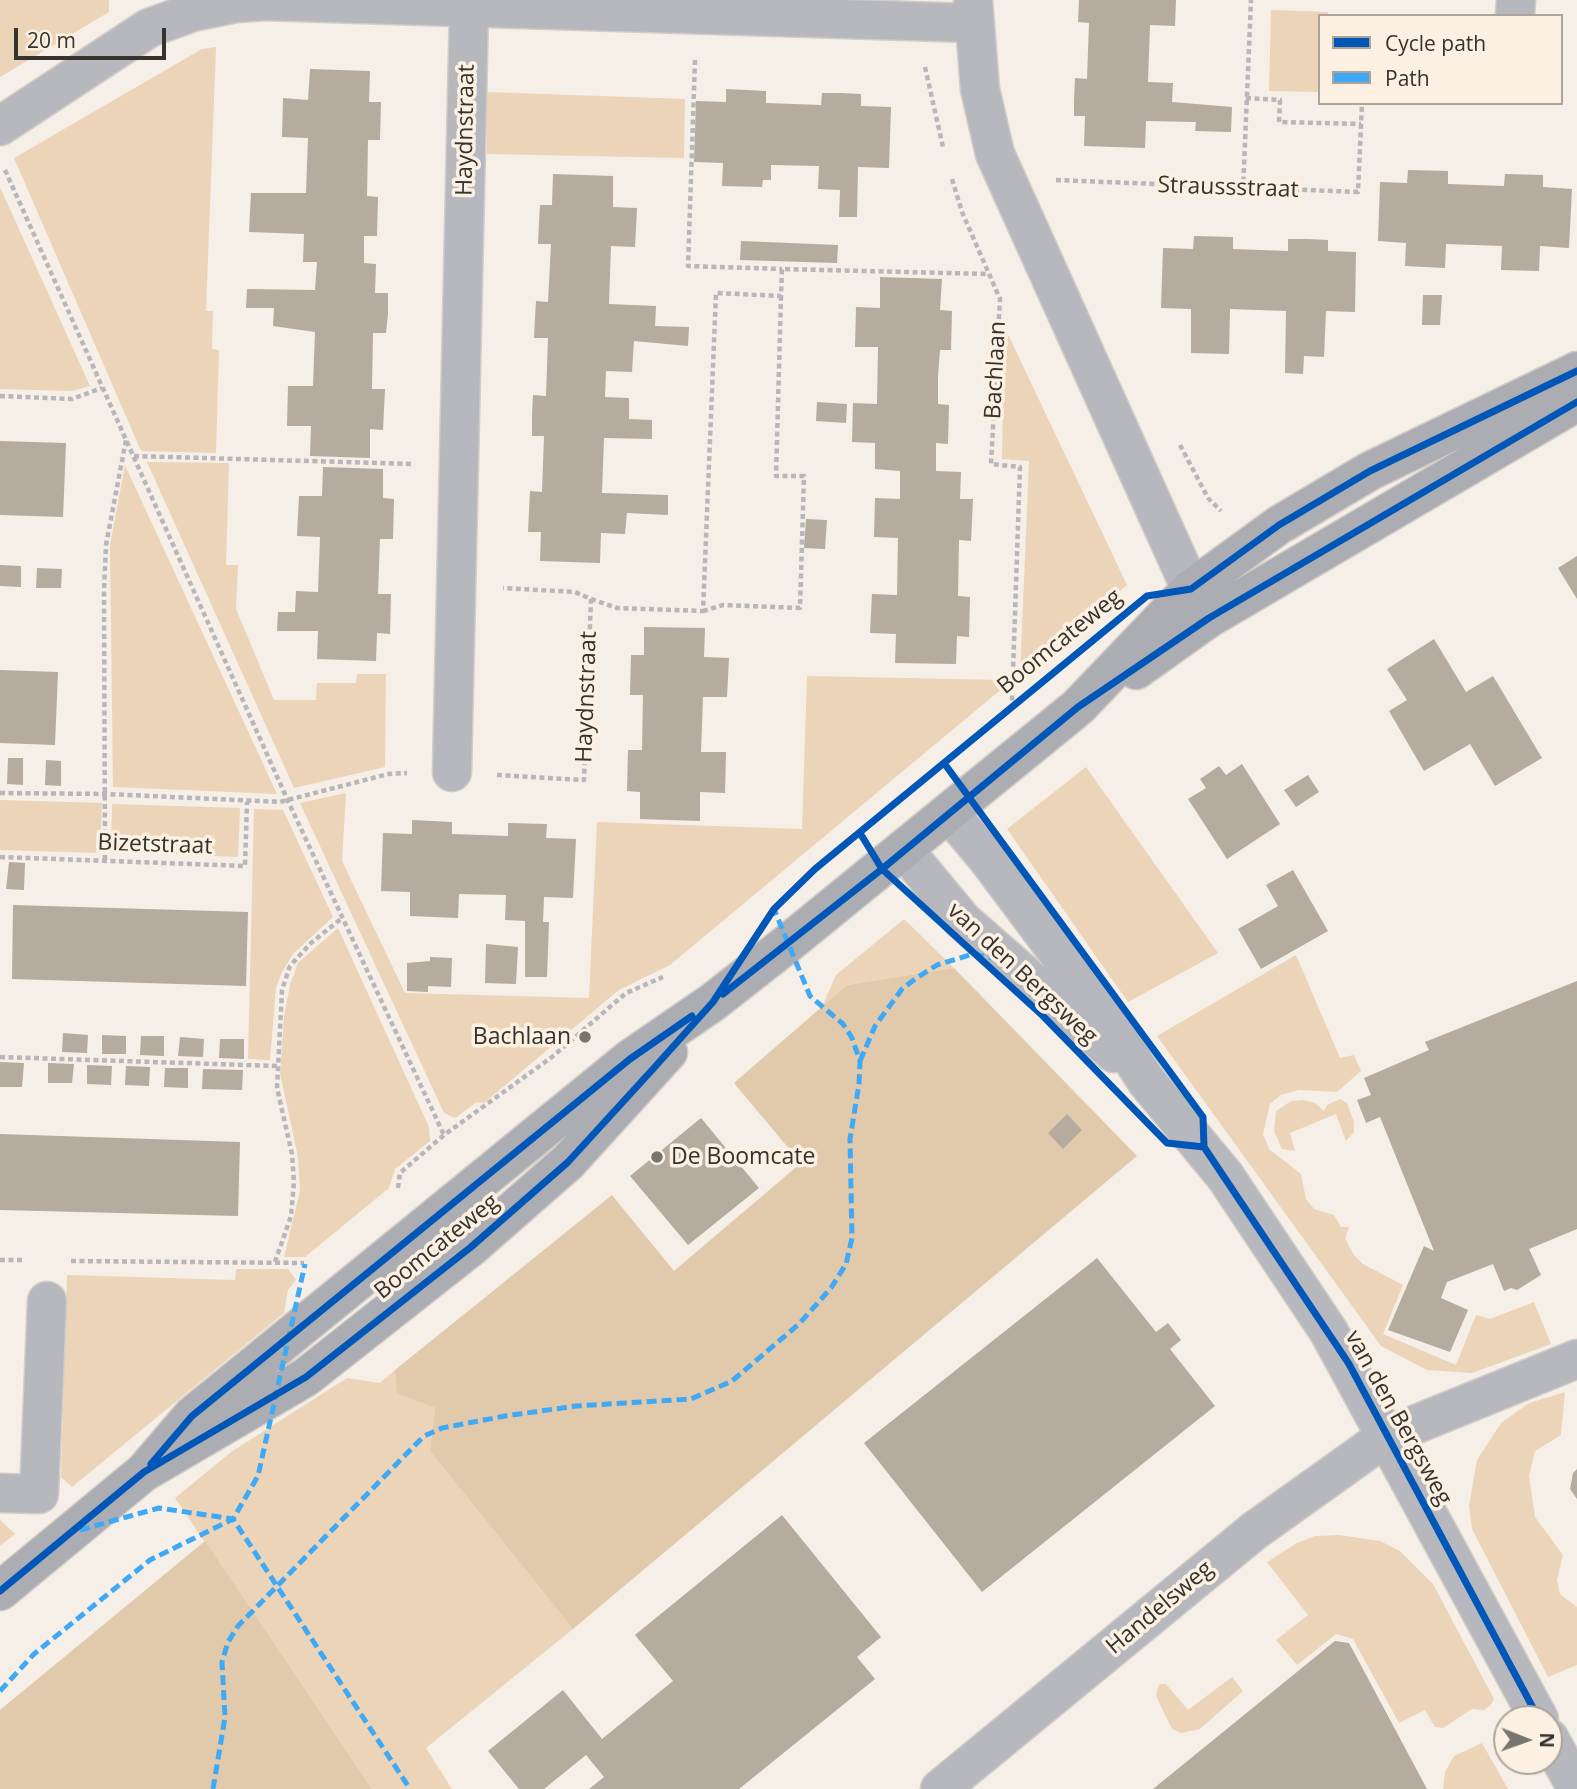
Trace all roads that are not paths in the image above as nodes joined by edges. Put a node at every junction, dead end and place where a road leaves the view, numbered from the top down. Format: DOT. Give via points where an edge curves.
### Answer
graph roads {
  1 [pos="219,3"];
  2 [pos="469,9"];
  3 [pos="973,12"];
  4 [pos="0,126"];
  5 [pos="1577,371"];
  6 [pos="1577,401"];
  7 [pos="1200,604"];
  8 [pos="452,772"];
  9 [pos="950,814"];
  10 [pos="905,851"];
  11 [pos="1147,1082"];
  12 [pos="47,1301"];
  13 [pos="1577,1359"];
  14 [pos="1387,1436"];
  15 [pos="0,1493"];
  16 [pos="39,1494"];
  17 [pos="70,1533"];
  18 [pos="0,1591"];
  19 [pos="1531,1705"];
  20 [pos="1563,1764"];
  21 [pos="940,1789"];
  22 [pos="1577,1789"];
  1 -- 2 [label="street"];
  1 -- 4 [label="street" via="171,18 133,37"];
  2 -- 3 [label="street" via="921,22"];
  2 -- 8 [label="street, Haydnstraat"];
  3 -- 7 [label="street" via="980,89 995,154"];
  5 -- 7 [label="street, Boomcateweg" via="1370,471 1279,525"];
  6 -- 7 [label="street, Boomcateweg"];
  7 -- 9 [label="street, Boomcateweg"];
  9 -- 10 [label="street, Boomcateweg"];
  9 -- 11 [label="street, van den Bergsweg" via="1097,1005"];
  10 -- 11 [label="street, van den Bergsweg" via="963,921"];
  10 -- 17 [label="street, Boomcateweg" via="713,1002 630,1059 192,1416 144,1472"];
  11 -- 14 [label="street, van den Bergsweg" via="1225,1176 1329,1332"];
  12 -- 16 [label="street"];
  13 -- 14 [label="street, Handelsweg"];
  14 -- 19 [label="street, van den Bergsweg"];
  14 -- 21 [label="street, Handelsweg" via="1254,1531"];
  15 -- 16 [label="street"];
  16 -- 17 [label="street"];
  17 -- 18 [label="street, Boomcateweg"];
  20 -- 22 [label="street"];
}
